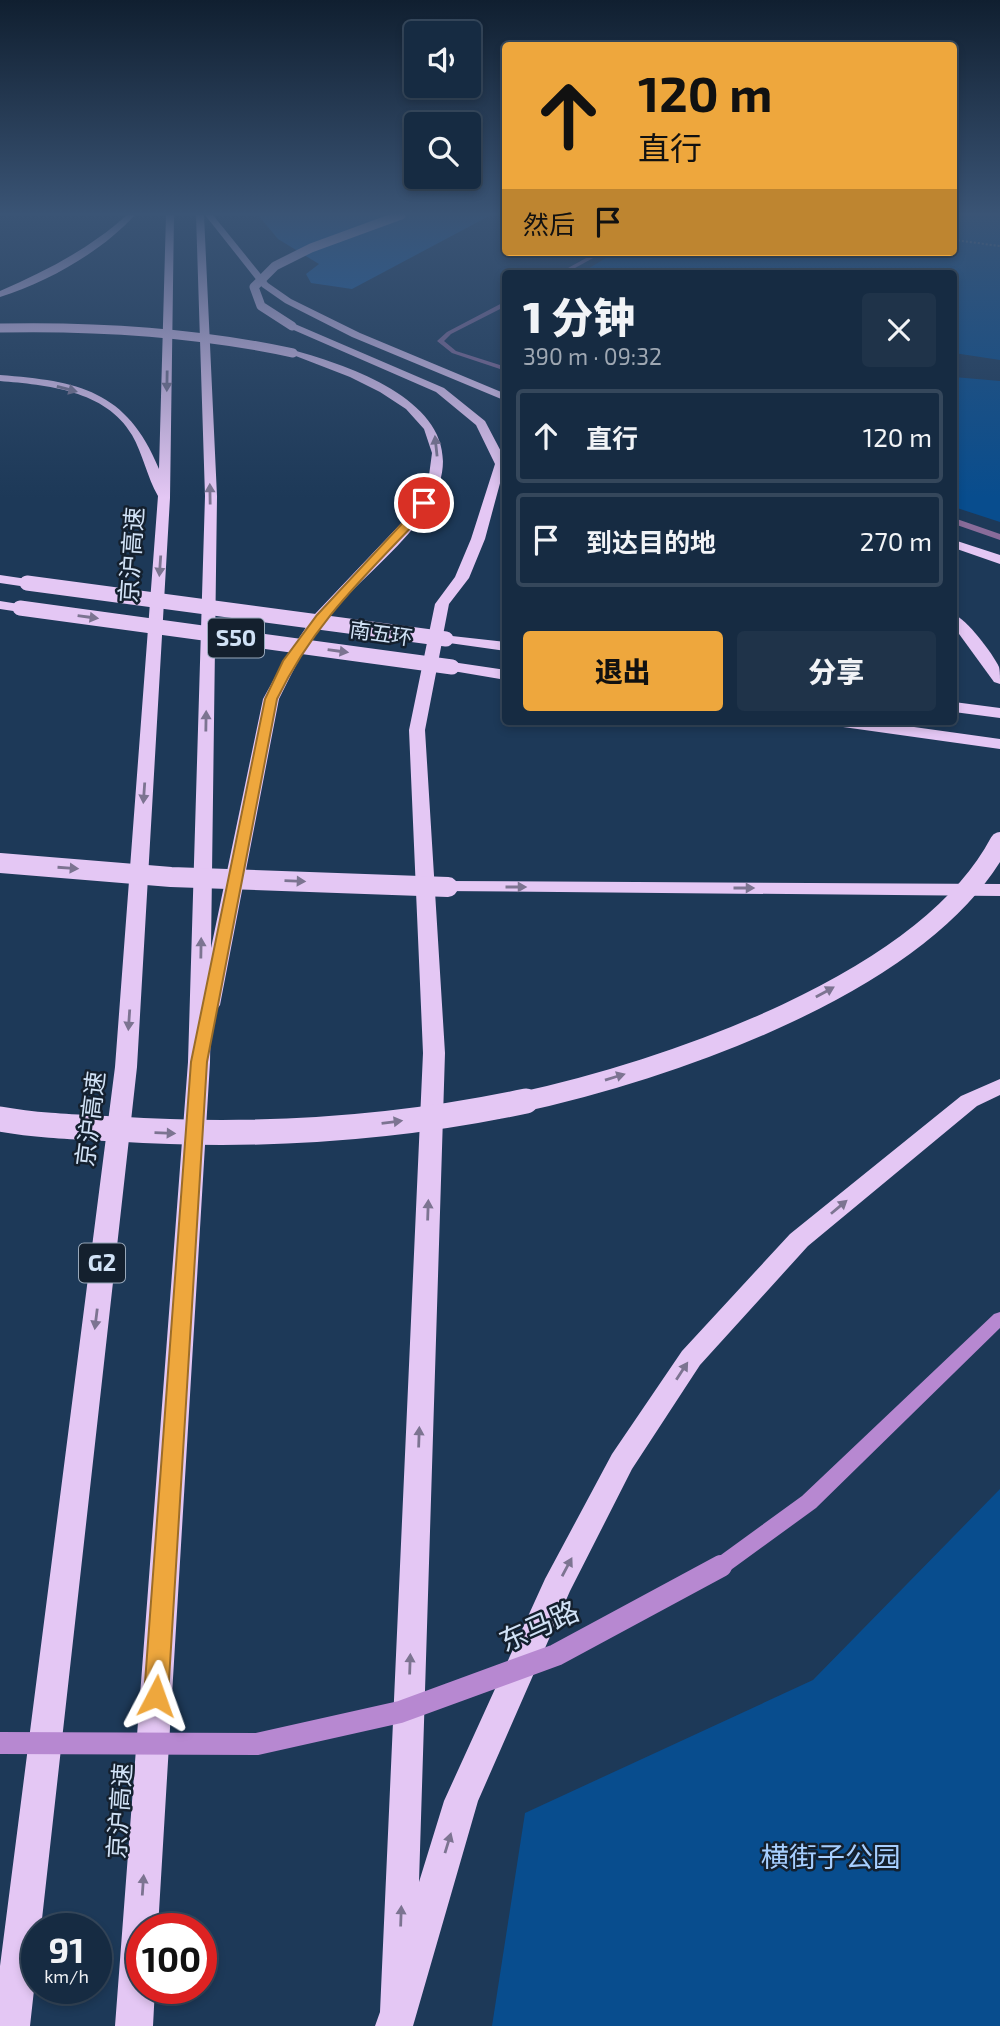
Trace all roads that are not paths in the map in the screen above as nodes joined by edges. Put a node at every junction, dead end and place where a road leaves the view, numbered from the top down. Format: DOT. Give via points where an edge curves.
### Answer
graph roads {
  1 [pos="168,310"];
  2 [pos="204,310"];
  3 [pos="266,310"];
  4 [pos="305,310"];
  5 [pos="494,310"];
  6 [pos="0,328"];
  7 [pos="412,359"];
  8 [pos="502,368"];
  9 [pos="0,377"];
  10 [pos="502,390"];
  11 [pos="502,396"];
  12 [pos="164,498"];
  13 [pos="957,522"];
  14 [pos="1000,537"];
  15 [pos="957,545"];
  16 [pos="1000,560"];
  17 [pos="0,579"];
  18 [pos="0,606"];
  19 [pos="957,622"];
  20 [pos="502,646"];
  21 [pos="502,674"];
  22 [pos="1000,679"];
  23 [pos="957,707"];
  24 [pos="1000,713"];
  25 [pos="865,725"];
  26 [pos="1000,744"];
  27 [pos="1000,842"];
  28 [pos="0,863"];
  29 [pos="1000,890"];
  30 [pos="199,1062"];
  31 [pos="1000,1086"];
  32 [pos="0,1119"];
  33 [pos="1000,1318"];
  34 [pos="0,1743"];
  35 [pos="396,2017"];
  36 [pos="11,2026"];
  37 [pos="134,2026"];
  1 -- 12 [label="highway, 京沪高速 / G2, one-way"];
  30 -- 2 [label="highway, 京沪高速, one-way" via="211,496"];
  35 -- 3 [label="highway, one-way, bridge" via="434,1054 417,730 442,604 462,578 501,464 481,423 440,390 292,326"];
  4 -- 7 [label="highway"];
  5 -- 8 [label="street" via="440,341 454,352"];
  30 -- 6 [label="highway, one-way, bridge" via="271,699 289,661 321,617 415,517 433,489 438,465 436,435 400,398 368,380 293,353 162,332"];
  7 -- 10 [label="highway"];
  7 -- 11 [label="highway"];
  9 -- 12 [label="highway, one-way" via="84,393 121,414 134,429"];
  12 -- 36 [label="highway, 京沪高速 / G2, one-way" via="126,1067"];
  13 -- 14 [label="street"];
  15 -- 16 [label="highway"];
  17 -- 20 [label="highway, 南五环 / S50, bridge"];
  18 -- 21 [label="highway, 南五环 / S50, one-way, bridge"];
  19 -- 22 [label="highway"];
  23 -- 24 [label="highway"];
  25 -- 26 [label="highway"];
  32 -- 27 [label="highway, one-way, bridge" via="166,1133 315,1131 456,1115 582,1088 694,1053 767,1023 861,972 921,932 982,873"];
  28 -- 29 [label="highway, one-way, bridge" via="172,877 448,887"];
  37 -- 30 [label="highway, 京沪高速, one-way"];
  35 -- 31 [label="highway, one-way" via="461,1801 556,1588 630,1450 691,1358 799,1240 970,1101"];
  33 -- 34 [label="main road, 东马路, bridge" via="809,1502 720,1566 556,1655 400,1712 257,1744"];
}
